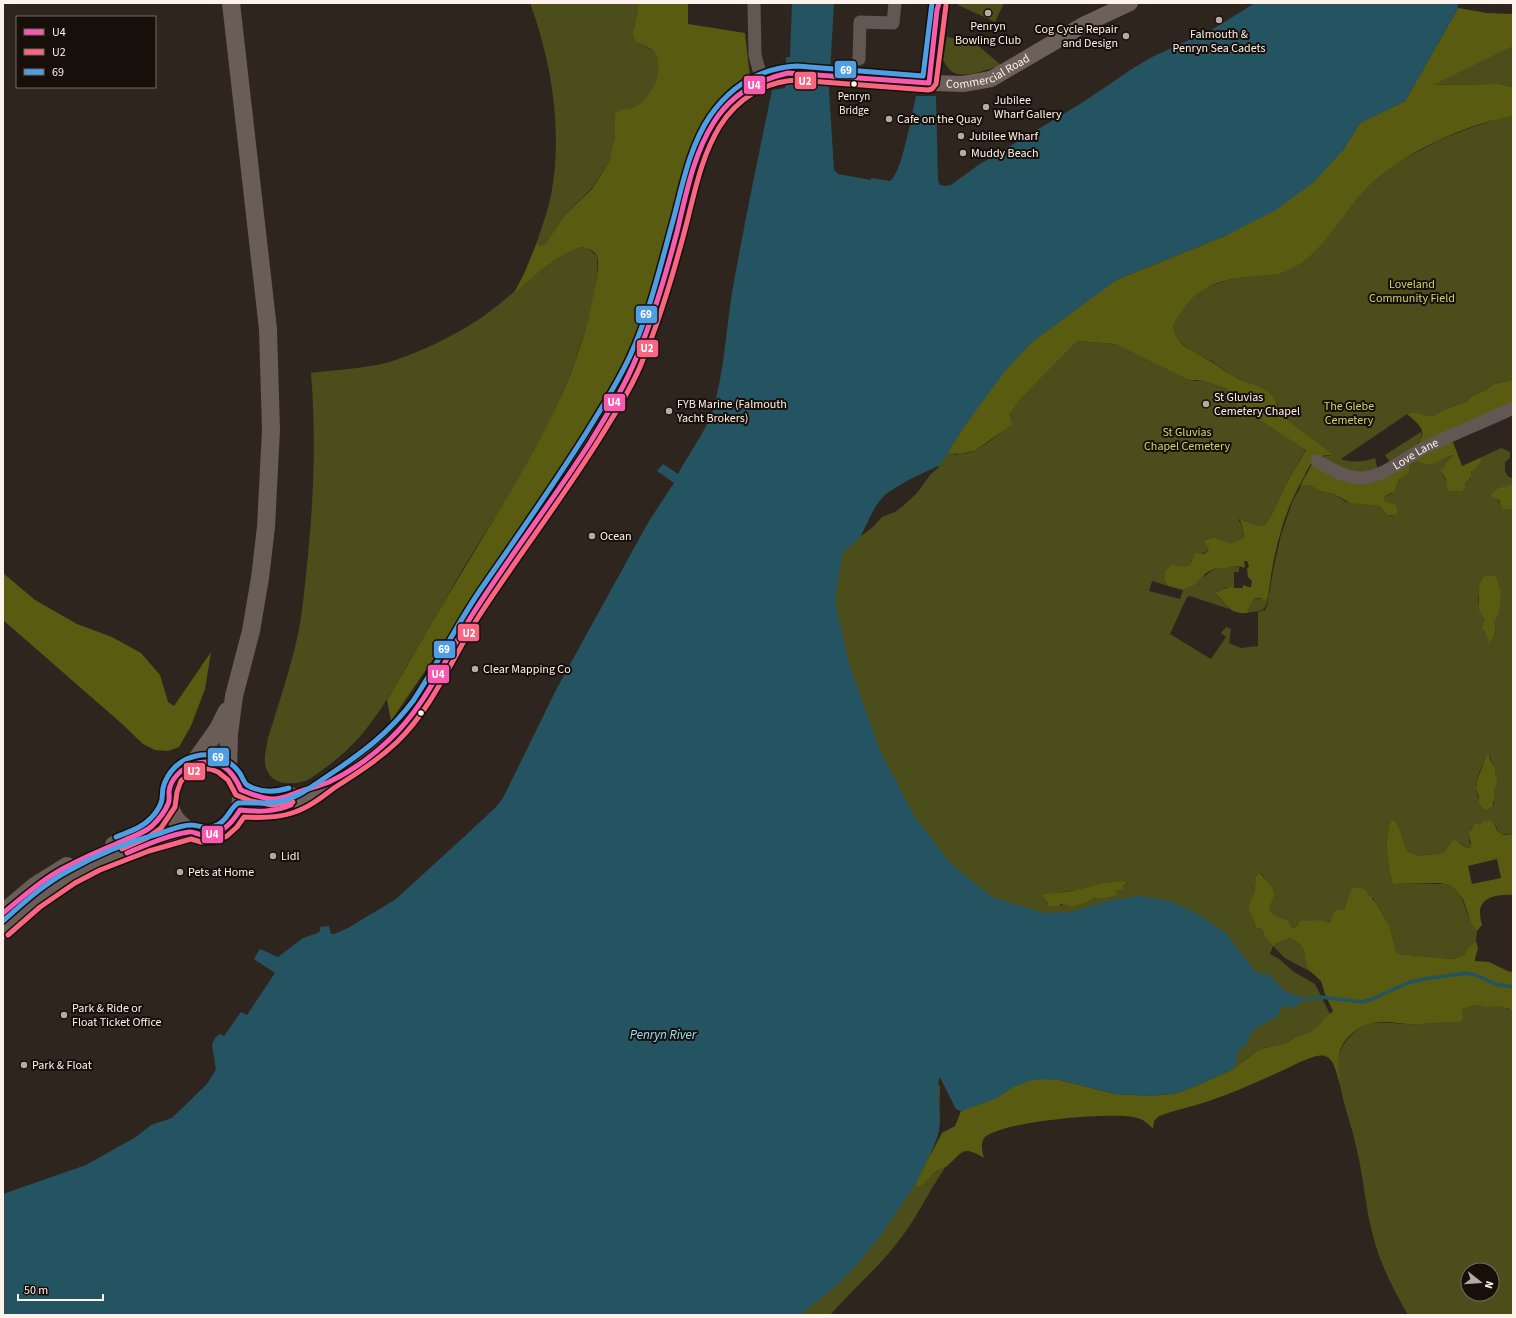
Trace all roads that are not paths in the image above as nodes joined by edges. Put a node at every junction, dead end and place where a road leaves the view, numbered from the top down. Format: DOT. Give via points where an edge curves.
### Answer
graph roads {
  1 [pos="232,3"];
  2 [pos="754,3"];
  3 [pos="895,3"];
  4 [pos="939,3"];
  5 [pos="1130,3"];
  6 [pos="859,59"];
  7 [pos="768,78"];
  8 [pos="929,83"];
  9 [pos="1513,408"];
  10 [pos="1316,461"];
  11 [pos="234,696"];
  12 [pos="194,763"];
  13 [pos="228,769"];
  14 [pos="336,778"];
  15 [pos="241,790"];
  16 [pos="169,803"];
  17 [pos="240,810"];
  18 [pos="191,832"];
  19 [pos="3,913"];
  20 [pos="3,930"];
  1 -- 11 [label="highway" via="268,329 271,430 266,527 260,578 252,631"];
  2 -- 7 [label="street" via="755,55"];
  3 -- 6 [label="street" via="893,23 860,22"];
  4 -- 8 [label="street"];
  5 -- 8 [label="main road, Commercial Road" via="1085,24 991,79 963,84"];
  7 -- 8 [label="main road, Commercial Road" via="796,73"];
  7 -- 14 [label="main road" via="736,96 727,104 711,128 690,182 663,284 644,338 628,376 595,433 474,612 415,710 389,740"];
  9 -- 10 [label="street, Love Lane" via="1426,447 1390,468 1366,478 1351,477"];
  11 -- 12 [label="highway" via="218,729"];
  11 -- 13 [label="highway" via="228,734"];
  12 -- 13 [label="highway" via="218,763"];
  12 -- 16 [label="highway" via="180,771 173,780 169,791"];
  13 -- 15 [label="highway" via="236,778"];
  14 -- 15 [label="main road" via="285,797 272,799"];
  14 -- 17 [label="main road" via="313,795 285,808"];
  15 -- 17 [label="highway"];
  16 -- 18 [label="highway" via="176,820"];
  16 -- 19 [label="highway" via="155,824 145,831 71,864 35,886"];
  17 -- 18 [label="highway" via="233,822 223,830 202,835"];
  18 -- 20 [label="highway" via="147,844 71,877 36,901"];
}
